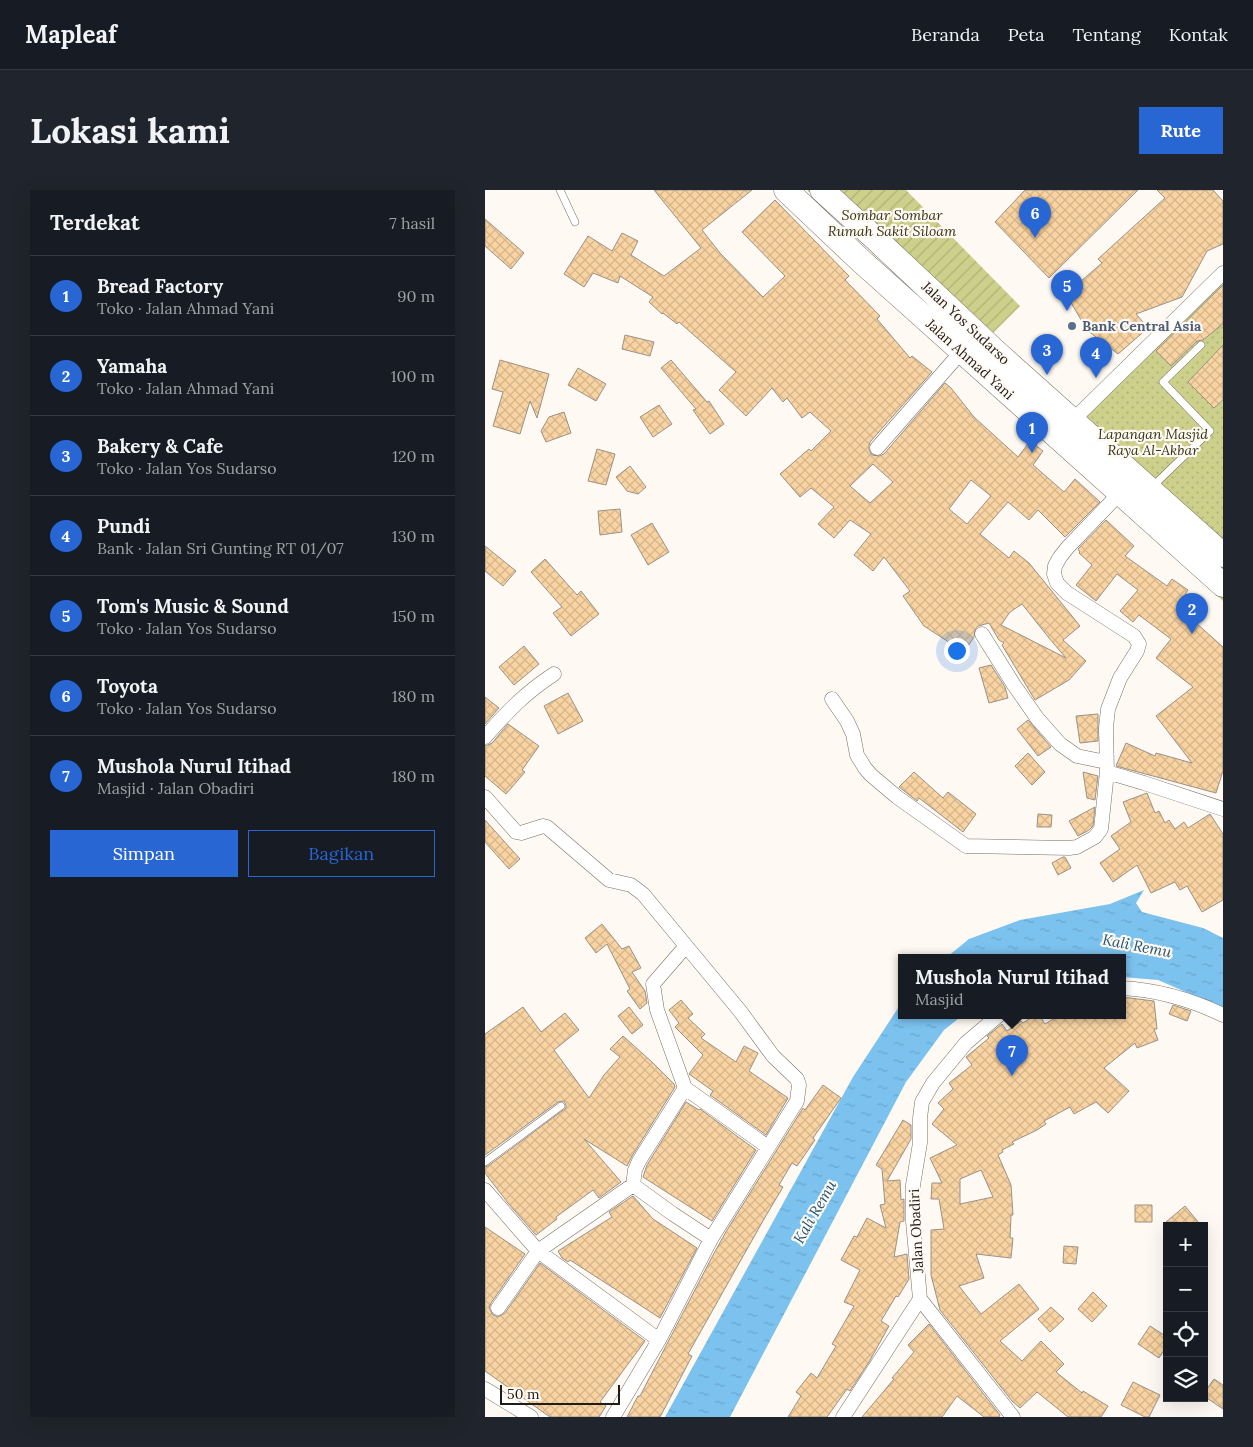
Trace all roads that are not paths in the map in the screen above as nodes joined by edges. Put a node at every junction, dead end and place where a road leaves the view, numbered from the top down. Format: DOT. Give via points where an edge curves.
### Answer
graph roads {
  1 [pos="560,190"];
  2 [pos="786,190"];
  3 [pos="822,190"];
  4 [pos="575,222"];
  5 [pos="879,241"];
  6 [pos="860,260"];
  7 [pos="1223,273"];
  8 [pos="1201,345"];
  9 [pos="962,351"];
  10 [pos="1072,421"];
  11 [pos="877,448"];
  12 [pos="1149,489"];
  13 [pos="1120,493"];
  14 [pos="1223,555"];
  15 [pos="1223,585"];
  16 [pos="982,634"];
  17 [pos="554,674"];
  18 [pos="832,699"];
  19 [pos="485,737"];
  20 [pos="1106,767"];
  21 [pos="485,797"];
  22 [pos="1223,809"];
  23 [pos="686,946"];
  24 [pos="1126,988"];
  25 [pos="1223,1015"];
  26 [pos="994,1019"];
  27 [pos="685,1088"];
  28 [pos="561,1106"];
  29 [pos="768,1147"];
  30 [pos="485,1162"];
  31 [pos="633,1185"];
  32 [pos="485,1190"];
  33 [pos="711,1239"];
  34 [pos="538,1251"];
  35 [pos="920,1299"];
  36 [pos="498,1308"];
  37 [pos="659,1340"];
  38 [pos="485,1389"];
  39 [pos="531,1417"];
  40 [pos="613,1417"];
  41 [pos="843,1417"];
  42 [pos="1013,1417"];
  1 -- 4 [label="lane"];
  2 -- 6 [label="highway, Jalan Ahmad Yani"];
  3 -- 5 [label="highway, Jalan Yos Sudarso"];
  5 -- 6 [label="highway"];
  5 -- 10 [label="highway, Jalan Yos Sudarso"];
  6 -- 9 [label="highway, Jalan Ahmad Yani"];
  7 -- 10 [label="street"];
  8 -- 12 [label="lane" via="1163,382 1210,431"];
  9 -- 11 [label="street"];
  9 -- 13 [label="highway, Jalan Ahmad Yani"];
  10 -- 12 [label="highway, Jalan Yos Sudarso"];
  12 -- 14 [label="highway, Jalan Yos Sudarso"];
  13 -- 15 [label="highway, Jalan Ahmad Yani"];
  13 -- 20 [label="street" via="1059,557 1054,574 1057,583 1067,593 1139,642 1108,709"];
  16 -- 20 [label="street" via="1037,718 1060,744 1077,756"];
  17 -- 19 [label="street" via="517,702"];
  18 -- 20 [label="street" via="851,728 860,761 871,775 966,846 1069,848 1095,837 1103,823"];
  20 -- 22 [label="street"];
  21 -- 23 [label="street" via="516,832 547,827 609,880 631,885 643,894"];
  23 -- 27 [label="street" via="653,984 657,1010"];
  23 -- 29 [label="street" via="773,1056 797,1079 797,1101"];
  24 -- 25 [label="street" via="1181,997"];
  26 -- 35 [label="street, Jalan Obadiri" via="966,1043 933,1083 923,1102 913,1185"];
  27 -- 29 [label="street"];
  27 -- 31 [label="street" via="639,1161"];
  28 -- 30 [label="lane"];
  29 -- 33 [label="street"];
  31 -- 33 [label="street"];
  31 -- 34 [label="street"];
  32 -- 34 [label="street"];
  33 -- 37 [label="street"];
  34 -- 36 [label="street"];
  34 -- 37 [label="street"];
  35 -- 41 [label="street"];
  35 -- 42 [label="street"];
  37 -- 40 [label="street"];
  38 -- 39 [label="street"];
}
